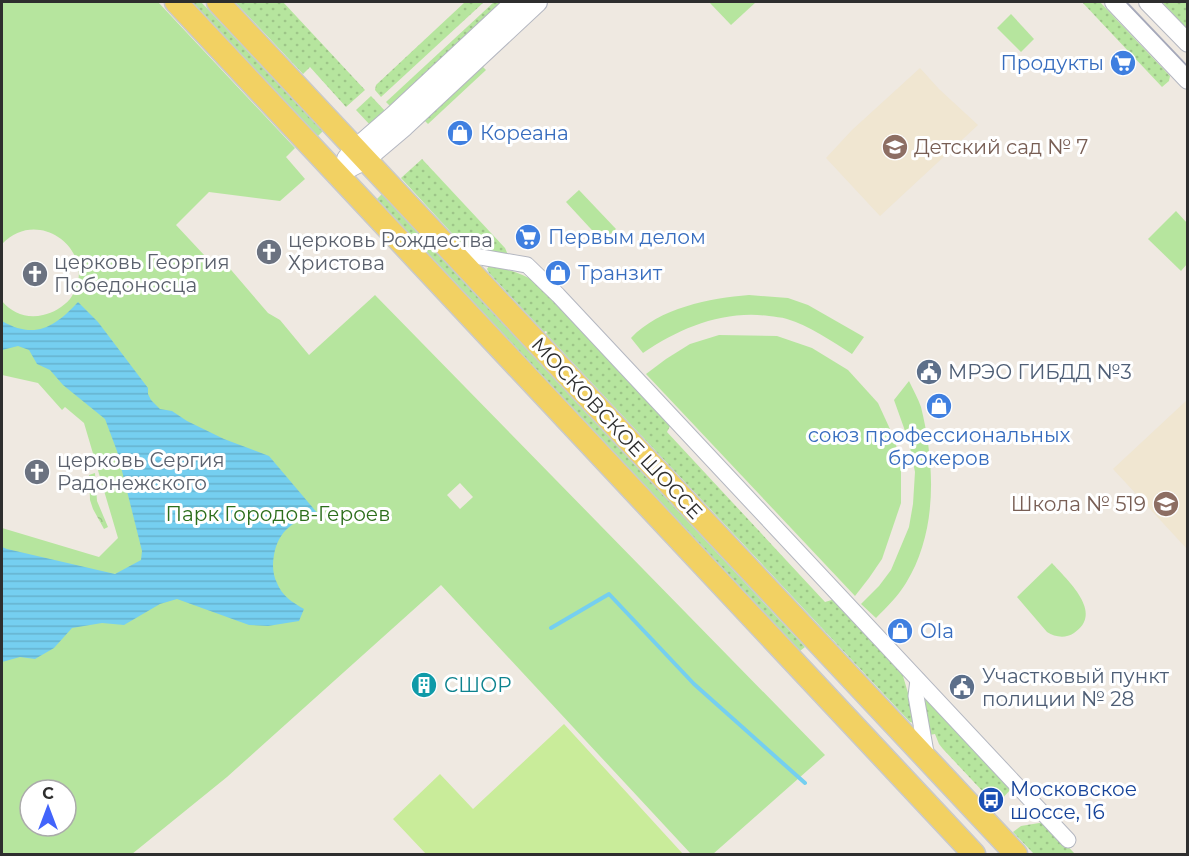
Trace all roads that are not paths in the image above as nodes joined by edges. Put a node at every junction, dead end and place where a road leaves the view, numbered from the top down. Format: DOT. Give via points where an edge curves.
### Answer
graph roads {
  1 [pos="176,2"];
  2 [pos="218,2"];
  3 [pos="516,2"];
  4 [pos="537,2"];
  5 [pos="1114,2"];
  6 [pos="1148,2"];
  7 [pos="1188,43"];
  8 [pos="1188,80"];
  9 [pos="360,154"];
  10 [pos="336,174"];
  11 [pos="452,252"];
  12 [pos="918,680"];
  13 [pos="927,758"];
  14 [pos="1068,840"];
  15 [pos="974,855"];
  16 [pos="1016,855"];
  1 -- 10 [label="main road, МОСКОВСКОЕ ШОССЕ"];
  2 -- 9 [label="main road, МОСКОВСКОЕ ШОССЕ"];
  3 -- 9 [label="main road" via="394,116"];
  4 -- 9 [label="main road" via="404,126"];
  5 -- 8 [label="street"];
  6 -- 7 [label="street"];
  9 -- 10 [label="main road"];
  9 -- 11 [label="main road, МОСКОВСКОЕ ШОССЕ"];
  10 -- 15 [label="main road, МОСКОВСКОЕ ШОССЕ"];
  11 -- 12 [label="street" via="527,265"];
  11 -- 13 [label="main road, МОСКОВСКОЕ ШОССЕ"];
  12 -- 13 [label="street" via="916,696"];
  12 -- 14 [label="street"];
  13 -- 16 [label="main road, МОСКОВСКОЕ ШОССЕ"];
}
